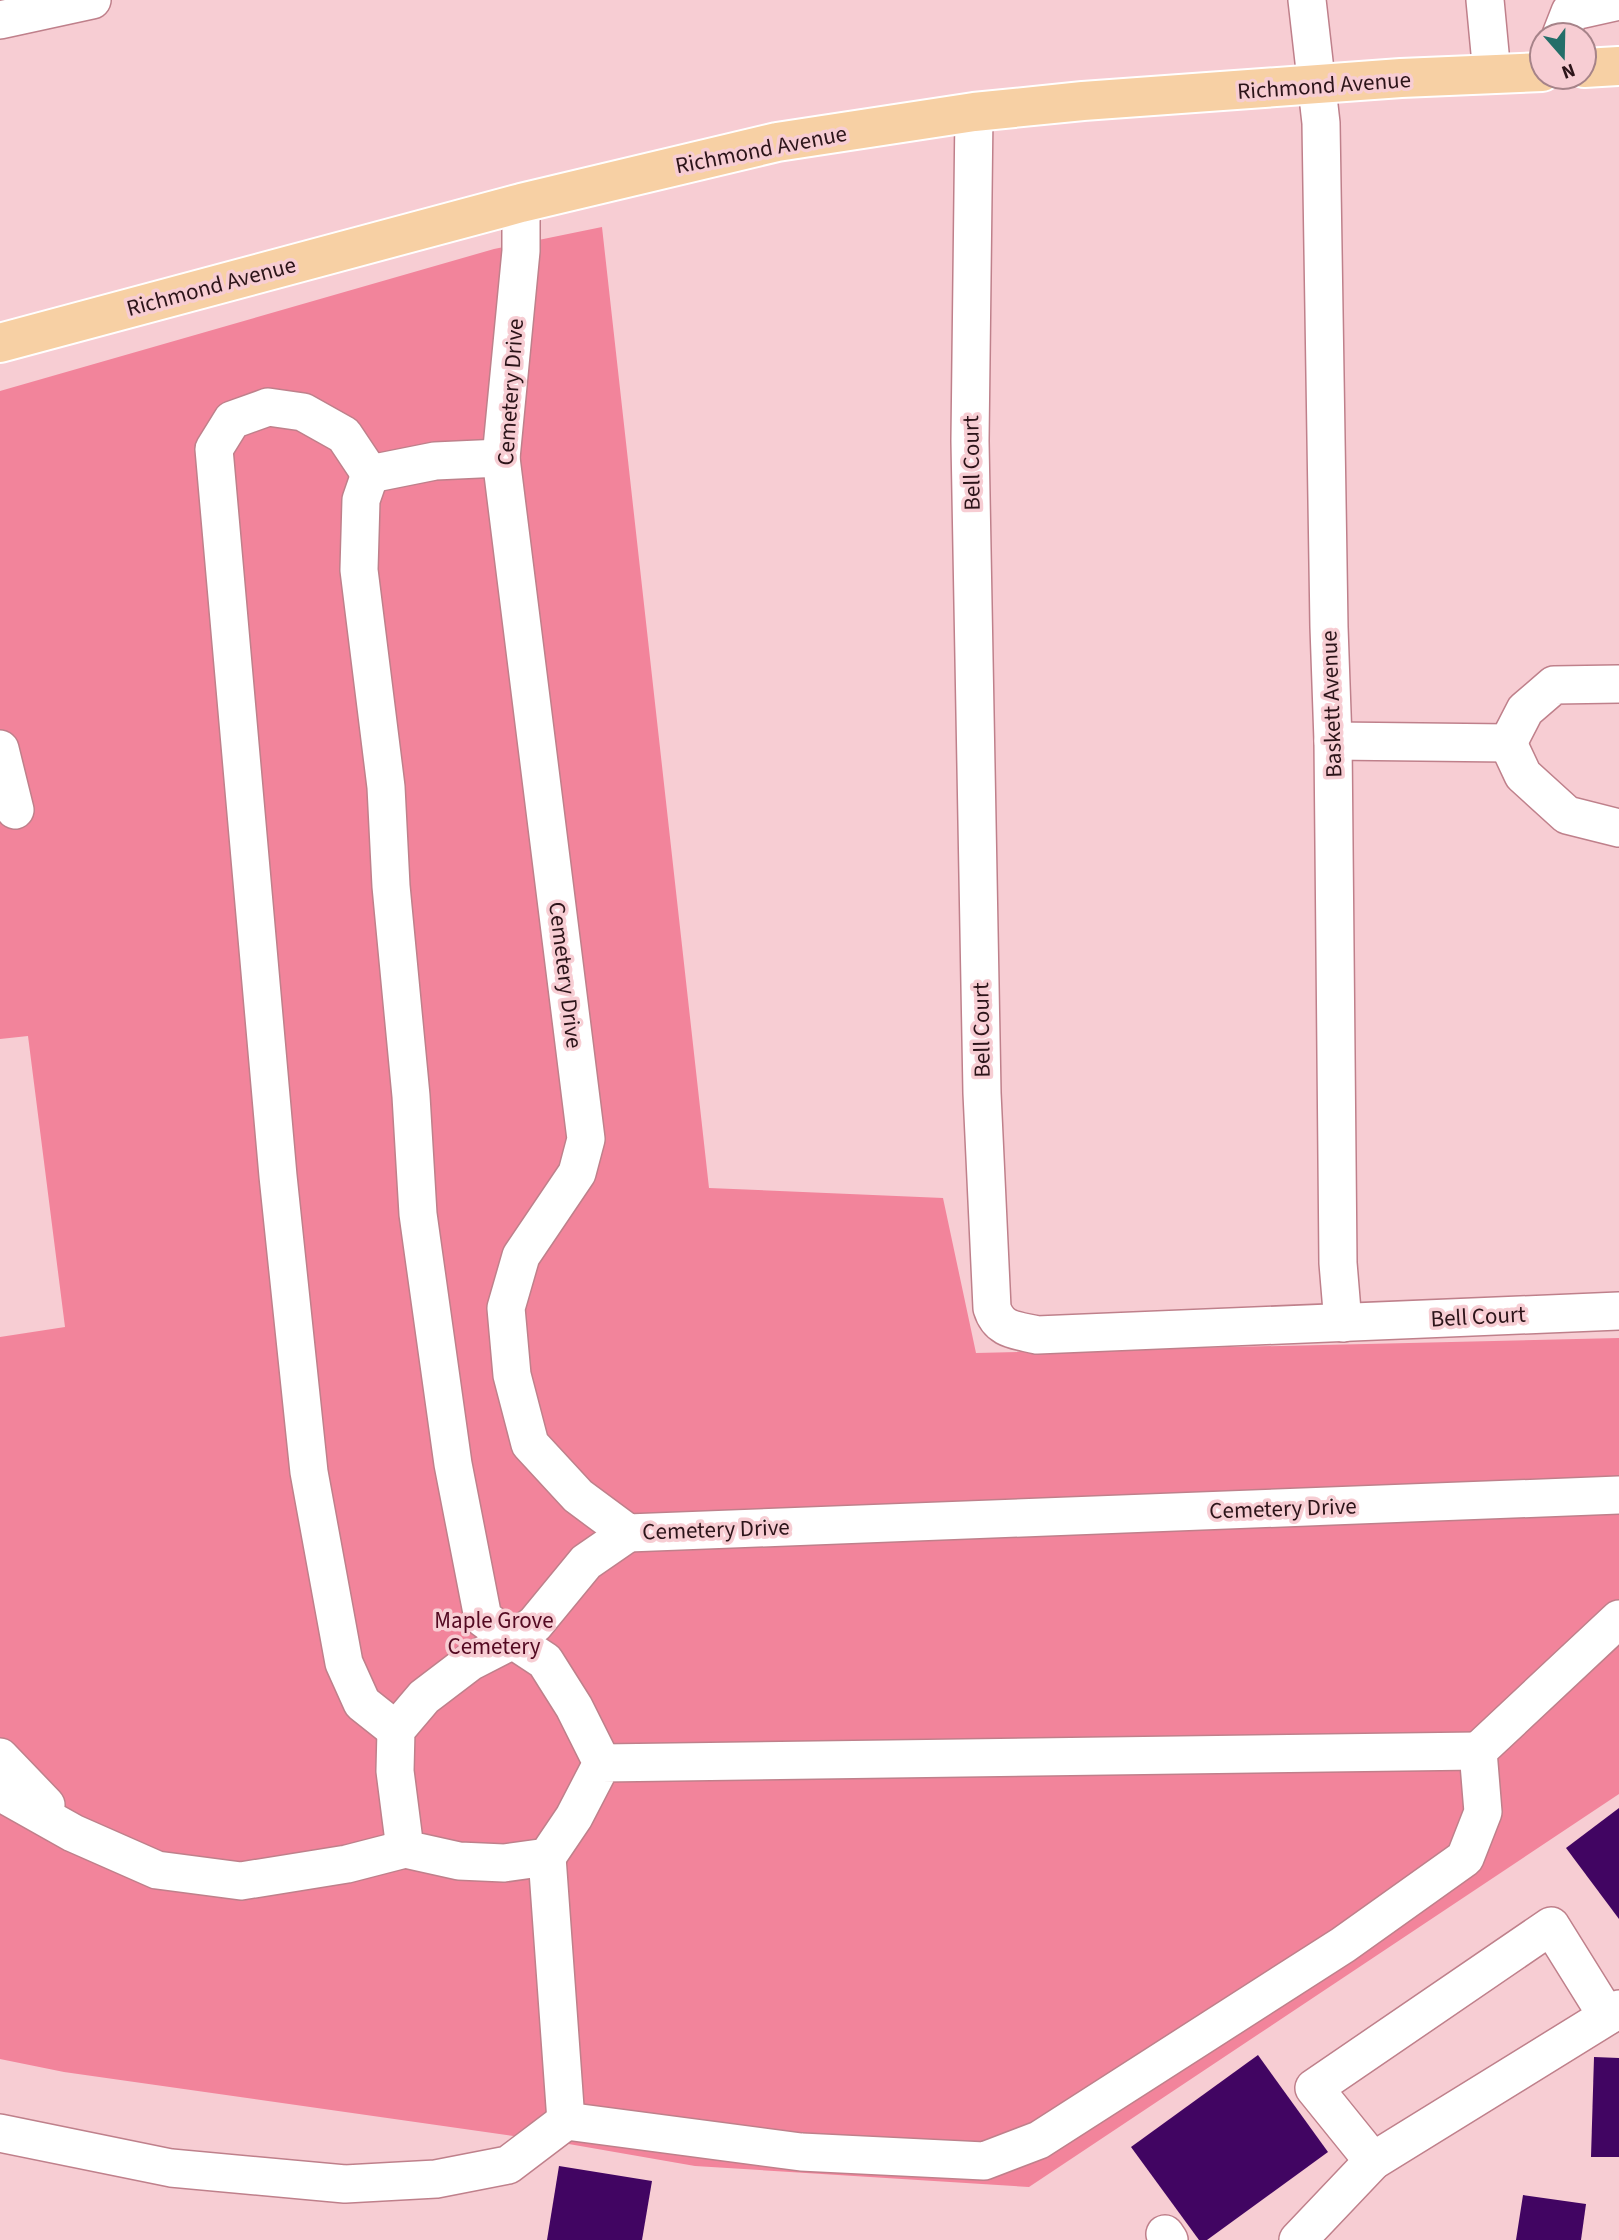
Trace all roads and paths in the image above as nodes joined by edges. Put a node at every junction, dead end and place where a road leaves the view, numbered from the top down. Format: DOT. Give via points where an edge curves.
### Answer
graph roads {
  1 [pos="92,0"];
  2 [pos="1307,0"];
  3 [pos="1485,0"];
  4 [pos="1619,1"];
  5 [pos="0,20"];
  6 [pos="1566,21"];
  7 [pos="1619,66"];
  8 [pos="1598,67"];
  9 [pos="1528,73"];
  10 [pos="1492,74"];
  11 [pos="1317,85"];
  12 [pos="974,112"];
  13 [pos="521,203"];
  14 [pos="0,343"];
  15 [pos="501,458"];
  16 [pos="370,474"];
  17 [pos="1619,684"];
  18 [pos="1333,741"];
  19 [pos="1508,743"];
  20 [pos="0,749"];
  21 [pos="15,810"];
  22 [pos="1619,828"];
  23 [pos="1619,1311"];
  24 [pos="1343,1323"];
  25 [pos="1619,1495"];
  26 [pos="578,1496"];
  27 [pos="628,1533"];
  28 [pos="586,1562"];
  29 [pos="1619,1619"];
  30 [pos="513,1640"];
  31 [pos="396,1730"];
  32 [pos="1478,1751"];
  33 [pos="0,1757"];
  34 [pos="602,1763"];
  35 [pos="0,1792"];
  36 [pos="73,1833"];
  37 [pos="404,1849"];
  38 [pos="547,1857"];
  39 [pos="1613,2013"];
  40 [pos="566,2121"];
  41 [pos="0,2133"];
  42 [pos="1373,2161"];
  43 [pos="1298,2240"];
  1 -- 5 [label="street"];
  2 -- 11 [label="street, Baskett Avenue"];
  3 -- 10 [label="street"];
  4 -- 6 [label="street" via="1570,12"];
  7 -- 8 [label="main road"];
  9 -- 10 [label="main road, Richmond Avenue"];
  10 -- 11 [label="main road, Richmond Avenue"];
  11 -- 12 [label="main road, Richmond Avenue"];
  11 -- 18 [label="street, Baskett Avenue"];
  12 -- 13 [label="main road, Richmond Avenue" via="777,142"];
  12 -- 24 [label="street, Bell Court" via="970,454 982,1093 995,1320 1037,1335"];
  13 -- 14 [label="main road, Richmond Avenue"];
  13 -- 15 [label="street, Cemetery Drive" via="521,251"];
  15 -- 16 [label="street" via="435,461"];
  15 -- 26 [label="street, Cemetery Drive" via="586,1139 577,1173 521,1256 506,1308 512,1375 530,1444"];
  16 -- 30 [label="street" via="361,500 359,570 386,787 418,1214 453,1464 484,1618"];
  16 -- 31 [label="street" via="344,435 303,412 268,407 232,420 214,449 309,1472 344,1663 362,1703"];
  17 -- 19 [label="street" via="1554,685 1525,710"];
  18 -- 19 [label="street"];
  18 -- 24 [label="street, Baskett Avenue" via="1338,1264"];
  19 -- 22 [label="street" via="1523,775 1567,815"];
  20 -- 21 [label="street"];
  23 -- 24 [label="street, Bell Court"];
  25 -- 27 [label="street, Cemetery Drive"];
  26 -- 27 [label="street, Cemetery Drive"];
  26 -- 28 [label="street"];
  27 -- 28 [label="street"];
  28 -- 30 [label="street" via="535,1623"];
  29 -- 32 [label="street"];
  30 -- 31 [label="street" via="470,1662 424,1698"];
  30 -- 34 [label="street" via="545,1661"];
  31 -- 37 [label="street" via="395,1770"];
  32 -- 34 [label="street"];
  32 -- 40 [label="street" via="1483,1812 1465,1858 1343,1945 1039,2140 984,2161 801,2152"];
  33 -- 36 [label="street"];
  34 -- 38 [label="street"];
  35 -- 36 [label="street"];
  36 -- 37 [label="street" via="157,1870 241,1881 347,1864"];
  37 -- 38 [label="street" via="459,1861 504,1863"];
  38 -- 40 [label="street"];
  39 -- 42 [label="street"];
  39 -- 42 [label="street" via="1551,1926 1314,2088"];
  40 -- 41 [label="street" via="508,2165 436,2179 345,2184 171,2168"];
  42 -- 43 [label="street"];
}
